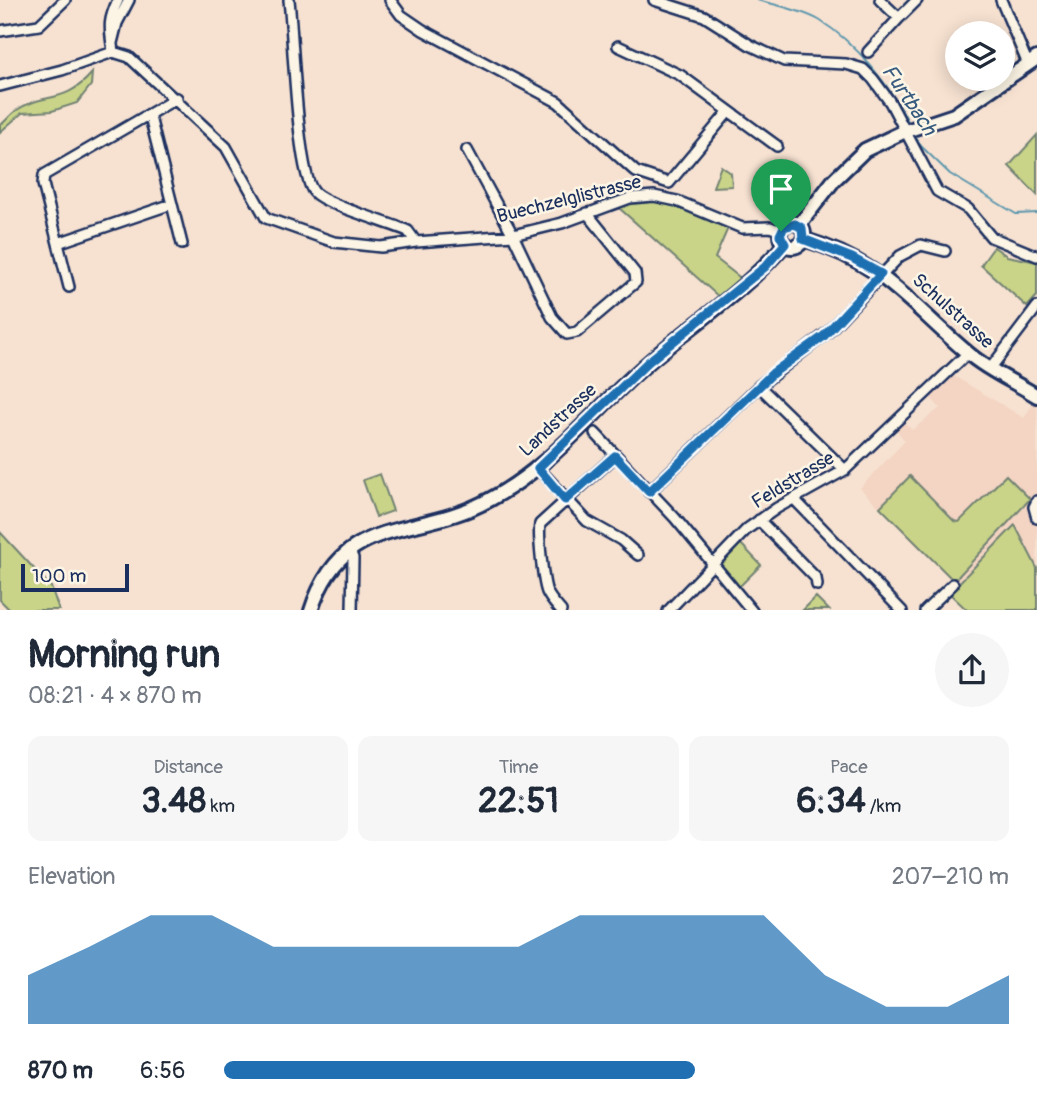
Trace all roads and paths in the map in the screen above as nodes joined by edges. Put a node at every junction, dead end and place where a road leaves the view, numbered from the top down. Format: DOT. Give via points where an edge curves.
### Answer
graph roads {
  1 [pos="65,0"];
  2 [pos="118,0"];
  3 [pos="129,0"];
  4 [pos="289,0"];
  5 [pos="390,0"];
  6 [pos="654,0"];
  7 [pos="880,0"];
  8 [pos="917,0"];
  9 [pos="1001,0"];
  10 [pos="899,18"];
  11 [pos="0,31"];
  12 [pos="618,46"];
  13 [pos="112,48"];
  14 [pos="868,52"];
  15 [pos="1032,60"];
  16 [pos="0,86"];
  17 [pos="177,98"];
  18 [pos="729,111"];
  19 [pos="150,117"];
  20 [pos="909,132"];
  21 [pos="777,146"];
  22 [pos="467,150"];
  23 [pos="669,183"];
  24 [pos="668,198"];
  25 [pos="172,204"];
  26 [pos="587,213"];
  27 [pos="799,225"];
  28 [pos="781,231"];
  29 [pos="513,235"];
  30 [pos="803,239"];
  31 [pos="416,242"];
  32 [pos="58,243"];
  33 [pos="181,244"];
  34 [pos="785,244"];
  35 [pos="945,251"];
  36 [pos="1037,256"];
  37 [pos="881,274"];
  38 [pos="69,287"];
  39 [pos="1037,307"];
  40 [pos="968,353"];
  41 [pos="990,369"];
  42 [pos="760,386"];
  43 [pos="1037,396"];
  44 [pos="595,433"];
  45 [pos="615,456"];
  46 [pos="538,468"];
  47 [pos="845,471"];
  48 [pos="649,492"];
  49 [pos="793,499"];
  50 [pos="565,500"];
  51 [pos="1037,501"];
  52 [pos="1037,518"];
  53 [pos="759,520"];
  54 [pos="349,549"];
  55 [pos="638,555"];
  56 [pos="713,561"];
  57 [pos="817,584"];
  58 [pos="953,584"];
  59 [pos="312,610"];
  60 [pos="352,610"];
  61 [pos="560,610"];
  62 [pos="669,610"];
  63 [pos="751,610"];
  64 [pos="901,610"];
  65 [pos="926,610"];
  1 -- 11 [label="street" via="39,25"];
  2 -- 13 [label="street" via="109,20"];
  3 -- 13 [label="street" via="117,23"];
  4 -- 31 [label="street" via="303,158 310,187 326,200 408,231"];
  5 -- 23 [label="street" via="401,15 423,30 558,102 636,172"];
  6 -- 20 [label="street" via="704,16 784,61 863,69"];
  7 -- 10 [label="street"];
  8 -- 10 [label="street"];
  9 -- 15 [label="street"];
  10 -- 14 [label="street"];
  12 -- 18 [label="street" via="680,75"];
  13 -- 16 [label="street" via="62,70"];
  13 -- 17 [label="street, Buechzelglistrasse" via="130,57"];
  15 -- 20 [label="main road" via="954,115"];
  17 -- 19 [label="street"];
  17 -- 31 [label="street, Buechzelglistrasse" via="226,147 261,213 271,222 360,247"];
  18 -- 21 [label="street"];
  18 -- 23 [label="street"];
  19 -- 25 [label="street"];
  19 -- 32 [label="street" via="44,175"];
  20 -- 27 [label="main road" via="865,150"];
  20 -- 36 [label="street" via="940,195 968,209 992,237"];
  22 -- 29 [label="street"];
  23 -- 24 [label="street"];
  24 -- 26 [label="street, Buechzelglistrasse" via="630,198"];
  24 -- 28 [label="street, Buechzelglistrasse" via="742,228"];
  25 -- 32 [label="street"];
  25 -- 33 [label="street"];
  26 -- 29 [label="street, Buechzelglistrasse"];
  26 -- 29 [label="street" via="635,273 635,282 577,332 567,334 552,317"];
  27 -- 28 [label="main road" via="791,223"];
  27 -- 30 [label="main road"];
  28 -- 34 [label="main road"];
  29 -- 31 [label="street, Buechzelglistrasse"];
  30 -- 34 [label="main road" via="795,246"];
  30 -- 37 [label="main road, Schulstrasse"];
  32 -- 38 [label="street"];
  34 -- 46 [label="main road, Landstrasse" via="765,267 640,370"];
  35 -- 37 [label="street" via="921,245"];
  37 -- 40 [label="main road, Schulstrasse"];
  37 -- 42 [label="street" via="824,336"];
  39 -- 41 [label="street"];
  40 -- 41 [label="main road, Schulstrasse"];
  40 -- 47 [label="street, Feldstrasse"];
  41 -- 43 [label="main road, Schulstrasse"];
  42 -- 47 [label="street"];
  42 -- 48 [label="street"];
  44 -- 45 [label="street"];
  45 -- 48 [label="street"];
  45 -- 50 [label="street"];
  46 -- 50 [label="street"];
  46 -- 54 [label="main road, Landstrasse" via="475,508 369,537"];
  47 -- 49 [label="street, Feldstrasse"];
  48 -- 56 [label="street"];
  49 -- 53 [label="street, Feldstrasse"];
  49 -- 64 [label="street"];
  50 -- 55 [label="street" via="587,521"];
  50 -- 61 [label="street" via="540,524 538,540 545,588"];
  51 -- 52 [label="street"];
  53 -- 56 [label="street, Feldstrasse"];
  53 -- 57 [label="street"];
  54 -- 59 [label="main road, Landstrasse" via="328,573"];
  54 -- 60 [label="street" via="353,558"];
  56 -- 62 [label="street, Feldstrasse"];
  56 -- 63 [label="street"];
  58 -- 65 [label="street"];
}
